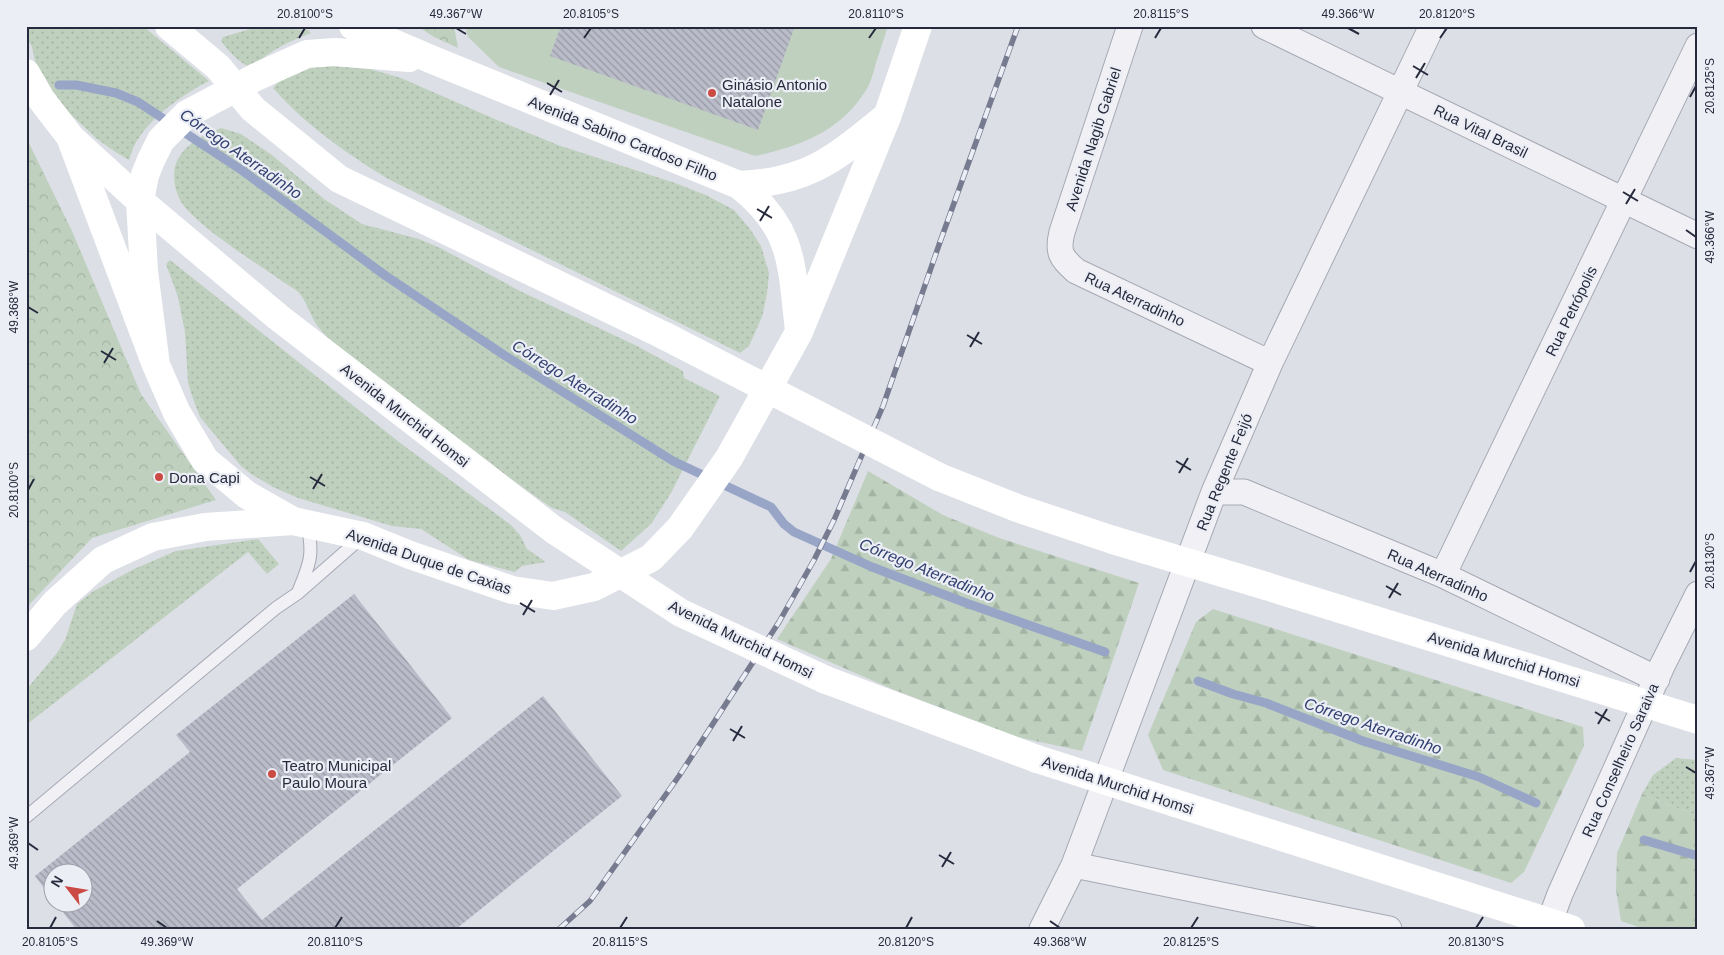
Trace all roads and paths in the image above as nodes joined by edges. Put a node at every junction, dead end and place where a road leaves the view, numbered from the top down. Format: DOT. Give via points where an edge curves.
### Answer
graph roads {
  1 [pos="169,26"];
  2 [pos="353,26"];
  3 [pos="918,26"];
  4 [pos="1130,26"];
  5 [pos="1264,26"];
  6 [pos="1432,26"];
  7 [pos="1698,46"];
  8 [pos="433,60"];
  9 [pos="26,73"];
  10 [pos="235,88"];
  11 [pos="1400,92"];
  12 [pos="887,117"];
  13 [pos="71,138"];
  14 [pos="739,185"];
  15 [pos="1624,200"];
  16 [pos="140,201"];
  17 [pos="1698,236"];
  18 [pos="1060,252"];
  19 [pos="799,332"];
  20 [pos="1270,363"];
  21 [pos="156,365"];
  22 [pos="1214,492"];
  23 [pos="300,523"];
  24 [pos="363,536"];
  25 [pos="1442,576"];
  26 [pos="298,593"];
  27 [pos="1698,594"];
  28 [pos="26,638"];
  29 [pos="1652,691"];
  30 [pos="1698,720"];
  31 [pos="26,817"];
  32 [pos="1074,865"];
  33 [pos="1551,927"];
  34 [pos="1042,929"];
  35 [pos="1389,929"];
  1 -- 10 [label="main road, Avenida Murchid Homsi" via="218,67"];
  2 -- 8 [label="main road, Avenida Sabino Cardoso Filho"];
  3 -- 12 [label="main road"];
  4 -- 18 [label="street, Avenida Nagib Gabriel" via="1062,232"];
  5 -- 11 [label="street, Rua Vital Brasil"];
  6 -- 11 [label="street, Rua Regente Feijó"];
  7 -- 15 [label="street, Rua Petrópolis"];
  8 -- 10 [label="main road" via="335,52 307,54"];
  8 -- 14 [label="main road, Avenida Sabino Cardoso Filho"];
  9 -- 13 [label="main road, Avenida Murchid Homsi"];
  10 -- 16 [label="main road" via="187,114 161,140 150,160"];
  10 -- 29 [label="main road, Avenida Murchid Homsi, bridge" via="253,110 339,179 665,336 939,477 1017,508 1266,586"];
  11 -- 15 [label="street, Rua Vital Brasil"];
  11 -- 20 [label="street, Rua Regente Feijó"];
  12 -- 14 [label="main road, Avenida Sabino Cardoso Filho" via="828,162 809,172 765,184"];
  12 -- 19 [label="main road"];
  13 -- 16 [label="main road, Avenida Murchid Homsi"];
  13 -- 21 [label="main road"];
  14 -- 19 [label="main road" via="770,215 786,245 791,261"];
  15 -- 17 [label="street, Rua Vital Brasil"];
  15 -- 25 [label="street, Rua Petrópolis"];
  16 -- 21 [label="main road" via="144,271"];
  16 -- 33 [label="main road, Avenida Murchid Homsi, bridge" via="278,317 554,530 681,613 826,680 1037,759"];
  18 -- 20 [label="street, Rua Aterradinho" via="1076,271"];
  19 -- 24 [label="main road, Avenida Duque de Caxias" via="729,458 680,528 651,558 594,587 552,596 512,590"];
  20 -- 22 [label="street, Rua Regente Feijó"];
  21 -- 23 [label="main road" via="177,413 205,460 247,495"];
  22 -- 25 [label="street, Rua Aterradinho" via="1244,492"];
  22 -- 32 [label="street, Rua Regente Feijó"];
  23 -- 24 [label="main road, Avenida Duque de Caxias"];
  23 -- 26 [label="lane" via="310,540 311,557"];
  23 -- 28 [label="main road, Avenida Duque de Caxias" via="205,527 153,537 103,560 55,604"];
  24 -- 26 [label="lane"];
  25 -- 29 [label="street, Rua Aterradinho"];
  26 -- 31 [label="lane"];
  27 -- 29 [label="street, Rua Conselheiro Saraiva"];
  29 -- 30 [label="main road, Avenida Murchid Homsi"];
  29 -- 33 [label="street, Rua Conselheiro Saraiva" via="1564,885"];
  32 -- 34 [label="street, Rua Regente Feijó"];
  32 -- 35 [label="street"];
}
